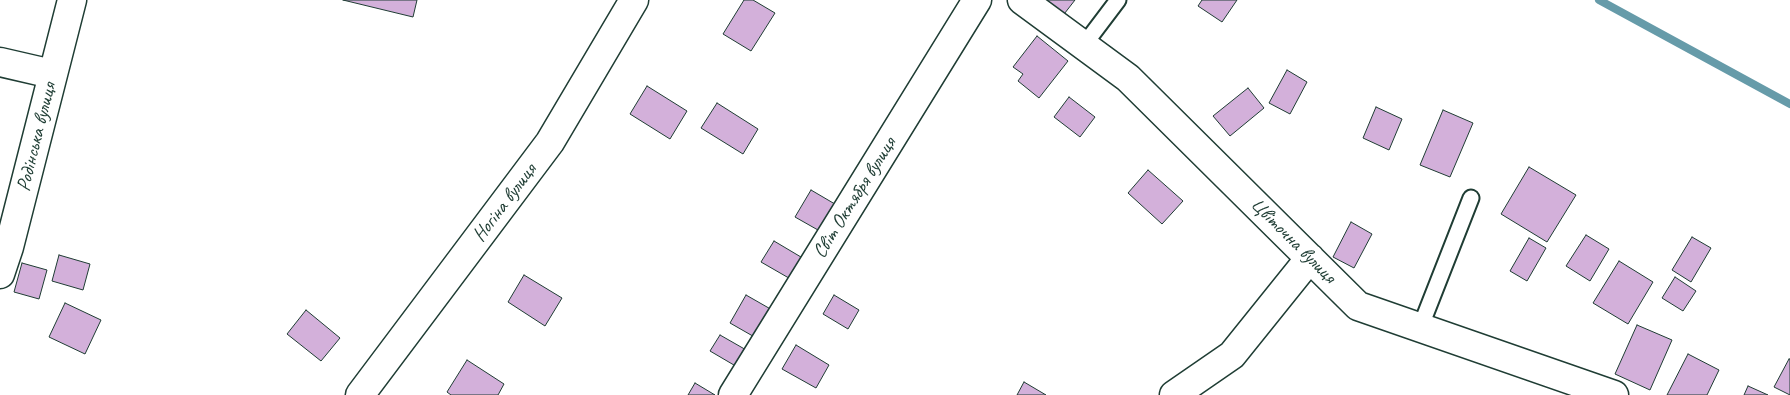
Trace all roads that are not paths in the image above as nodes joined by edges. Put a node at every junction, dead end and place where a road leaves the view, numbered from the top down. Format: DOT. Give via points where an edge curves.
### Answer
graph roads {
  1 [pos="72,0"];
  2 [pos="634,0"];
  3 [pos="977,0"];
  4 [pos="1022,0"];
  5 [pos="1118,0"];
  6 [pos="1084,45"];
  7 [pos="0,62"];
  8 [pos="52,74"];
  9 [pos="1471,198"];
  10 [pos="5,246"];
  11 [pos="1310,258"];
  12 [pos="0,274"];
  13 [pos="1420,328"];
  14 [pos="360,395"];
  15 [pos="733,395"];
  16 [pos="1174,395"];
  17 [pos="1614,395"];
  1 -- 8 [label="street, Родінська вулиця"];
  2 -- 14 [label="street, Ногіна вулиця" via="550,142"];
  3 -- 15 [label="street, Світ Октября вулиця"];
  4 -- 6 [label="street, Цвiточна вулиця"];
  5 -- 6 [label="lane"];
  6 -- 11 [label="street, Цвiточна вулиця" via="1128,78"];
  7 -- 8 [label="street"];
  8 -- 10 [label="street, Родінська вулиця"];
  9 -- 13 [label="lane"];
  10 -- 12 [label="street, Родінська вулиця"];
  11 -- 13 [label="street, Цвiточна вулиця" via="1358,306"];
  11 -- 16 [label="street" via="1232,355"];
  13 -- 17 [label="street, Цвiточна вулиця"];
}
